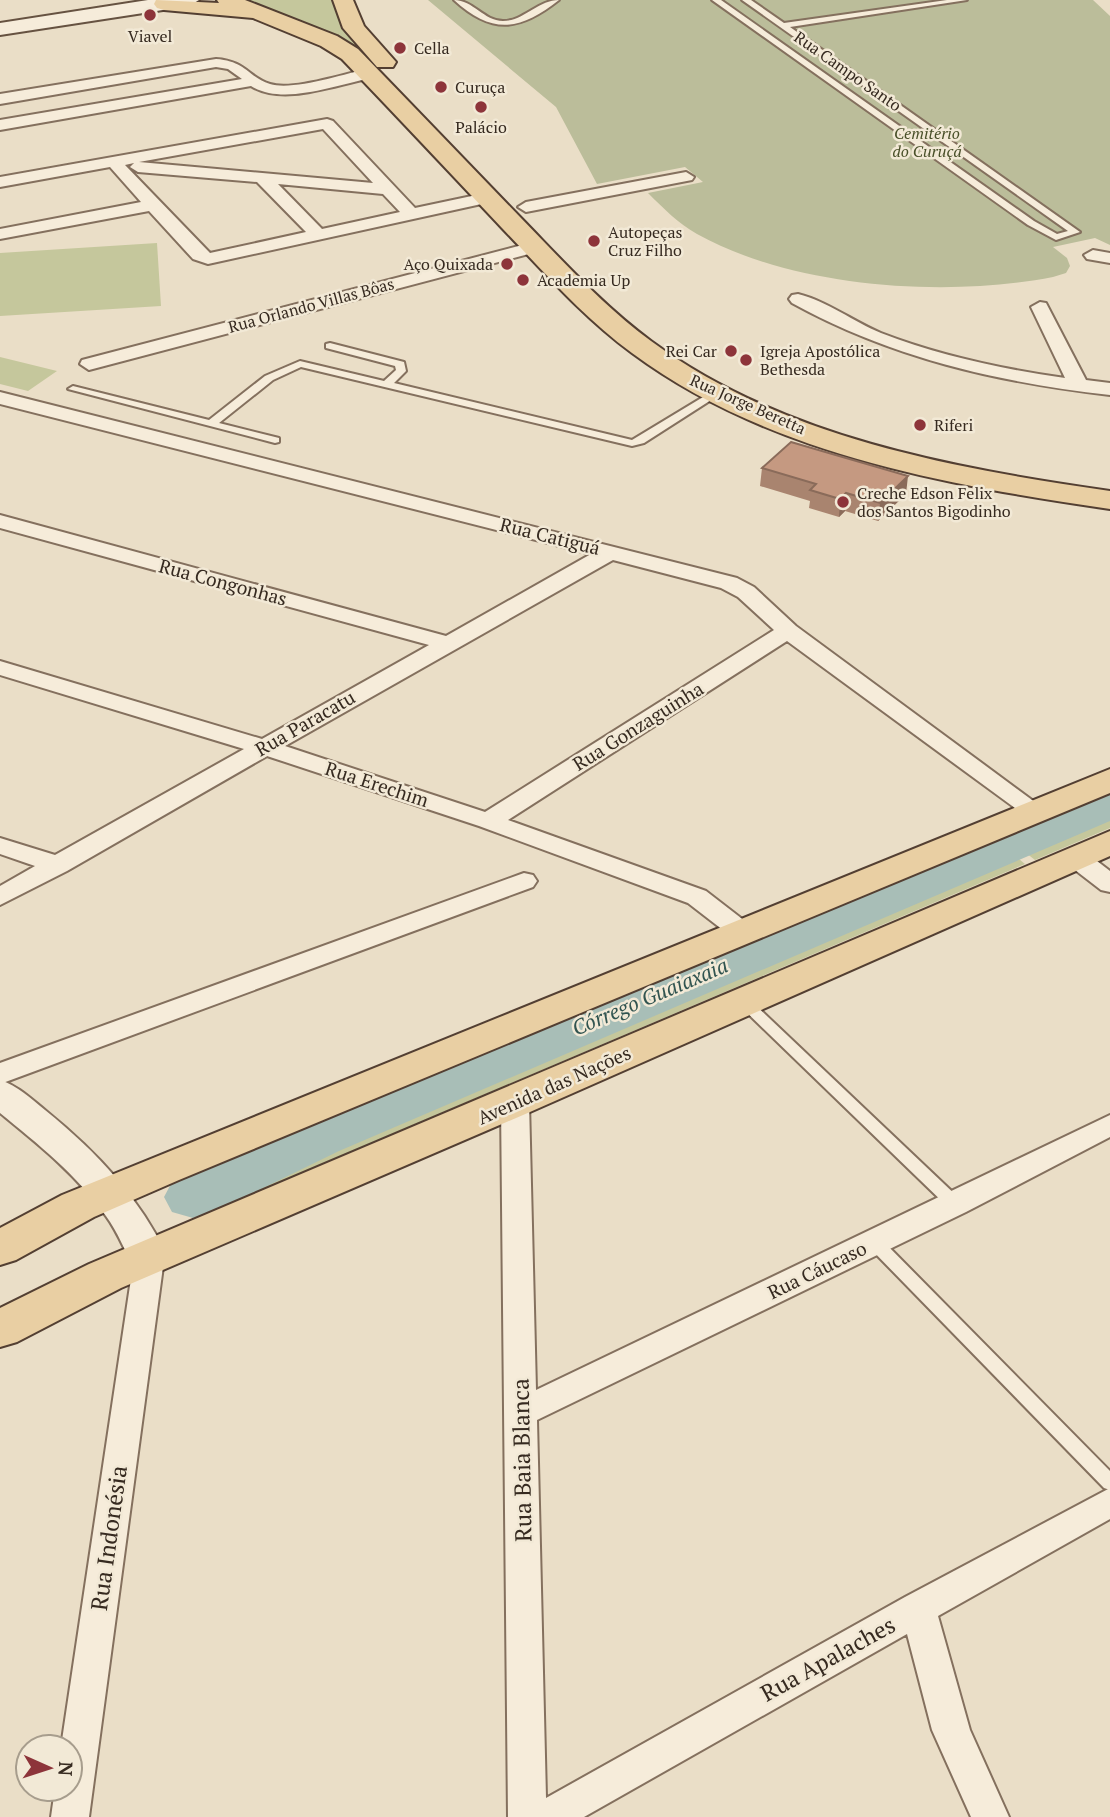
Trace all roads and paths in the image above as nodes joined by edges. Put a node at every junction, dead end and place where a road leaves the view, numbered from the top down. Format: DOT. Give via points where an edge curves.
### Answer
graph roads {
  1 [pos="128,0"];
  2 [pos="189,0"];
  3 [pos="227,0"];
  4 [pos="343,0"];
  5 [pos="458,0"];
  6 [pos="555,0"];
  7 [pos="716,0"];
  8 [pos="746,0"];
  9 [pos="963,0"];
  10 [pos="164,4"];
  11 [pos="762,11"];
  12 [pos="251,12"];
  13 [pos="738,15"];
  14 [pos="61,20"];
  15 [pos="783,26"];
  16 [pos="0,29"];
  17 [pos="816,49"];
  18 [pos="792,53"];
  19 [pos="369,75"];
  20 [pos="255,82"];
  21 [pos="874,90"];
  22 [pos="848,94"];
  23 [pos="0,99"];
  24 [pos="0,125"];
  25 [pos="269,134"];
  26 [pos="939,134"];
  27 [pos="912,139"];
  28 [pos="342,140"];
  29 [pos="115,164"];
  30 [pos="686,177"];
  31 [pos="262,178"];
  32 [pos="0,182"];
  33 [pos="1007,182"];
  34 [pos="980,187"];
  35 [pos="387,189"];
  36 [pos="486,198"];
  37 [pos="153,205"];
  38 [pos="526,207"];
  39 [pos="411,214"];
  40 [pos="0,234"];
  41 [pos="318,235"];
  42 [pos="534,247"];
  43 [pos="208,259"];
  44 [pos="798,299"];
  45 [pos="1040,307"];
  46 [pos="330,346"];
  47 [pos="89,364"];
  48 [pos="387,384"];
  49 [pos="1079,386"];
  50 [pos="73,389"];
  51 [pos="1110,389"];
  52 [pos="717,393"];
  53 [pos="0,398"];
  54 [pos="211,424"];
  55 [pos="275,440"];
  56 [pos="1110,485"];
  57 [pos="1110,500"];
  58 [pos="0,521"];
  59 [pos="611,552"];
  60 [pos="788,631"];
  61 [pos="446,643"];
  62 [pos="0,668"];
  63 [pos="263,747"];
  64 [pos="1110,780"];
  65 [pos="1034,811"];
  66 [pos="488,821"];
  67 [pos="0,846"];
  68 [pos="1092,850"];
  69 [pos="58,865"];
  70 [pos="524,881"];
  71 [pos="1110,884"];
  72 [pos="0,897"];
  73 [pos="741,931"];
  74 [pos="744,1002"];
  75 [pos="0,1074"];
  76 [pos="0,1093"];
  77 [pos="515,1102"];
  78 [pos="1110,1125"];
  79 [pos="111,1192"];
  80 [pos="955,1204"];
  81 [pos="874,1242"];
  82 [pos="0,1248"];
  83 [pos="149,1259"];
  84 [pos="0,1329"];
  85 [pos="522,1412"];
  86 [pos="1110,1483"];
  87 [pos="1110,1502"];
  88 [pos="918,1608"];
  89 [pos="70,1817"];
  90 [pos="527,1817"];
  91 [pos="548,1817"];
  92 [pos="990,1817"];
  1 -- 14 [label="main road"];
  2 -- 10 [label="main road"];
  3 -- 12 [label="main road, Rua Jorge Beretta"];
  4 -- 38 [label="main road, Rua Jorge Beretta" via="360,37"];
  5 -- 6 [label="lane" via="496,24 514,22"];
  7 -- 13 [label="lane, Rua Campo Santo"];
  8 -- 11 [label="lane, Rua Campo Santo"];
  9 -- 15 [label="lane"];
  10 -- 12 [label="main road"];
  10 -- 14 [label="main road"];
  11 -- 13 [label="lane"];
  11 -- 15 [label="lane, Rua Campo Santo"];
  12 -- 19 [label="main road, Rua Jorge Beretta" via="336,45"];
  13 -- 18 [label="lane, Rua Campo Santo"];
  14 -- 16 [label="main road"];
  15 -- 17 [label="lane, Rua Campo Santo"];
  17 -- 18 [label="lane"];
  17 -- 21 [label="lane, Rua Campo Santo"];
  18 -- 22 [label="lane, Rua Campo Santo"];
  19 -- 20 [label="street" via="276,89"];
  19 -- 36 [label="main road, Rua Jorge Beretta"];
  20 -- 23 [label="street" via="237,65 216,63"];
  20 -- 24 [label="street"];
  21 -- 22 [label="lane"];
  21 -- 26 [label="lane, Rua Campo Santo"];
  22 -- 27 [label="lane, Rua Campo Santo"];
  25 -- 28 [label="street"];
  25 -- 28 [label="street" via="327,124"];
  25 -- 29 [label="street"];
  26 -- 27 [label="lane"];
  26 -- 33 [label="lane, Rua Campo Santo"];
  27 -- 34 [label="lane, Rua Campo Santo"];
  28 -- 35 [label="street"];
  29 -- 31 [label="street"];
  29 -- 32 [label="street"];
  29 -- 37 [label="street"];
  30 -- 38 [label="street"];
  31 -- 35 [label="street"];
  31 -- 41 [label="street"];
  33 -- 34 [label="lane"];
  33 -- 34 [label="lane, Rua Campo Santo" via="1075,232 1060,237 1049,234"];
  35 -- 39 [label="street"];
  36 -- 39 [label="street"];
  36 -- 42 [label="main road, Rua Jorge Beretta"];
  37 -- 40 [label="street"];
  37 -- 43 [label="street"];
  38 -- 56 [label="main road, Rua Jorge Beretta" via="647,326 682,352 749,387 829,419 921,447"];
  39 -- 41 [label="street"];
  41 -- 43 [label="street"];
  42 -- 47 [label="street, Rua Orlando Villas Bôas"];
  42 -- 52 [label="main road, Rua Jorge Beretta" via="628,338"];
  44 -- 49 [label="street" via="916,353 996,374"];
  45 -- 49 [label="street"];
  46 -- 48 [label="lane" via="400,364 401,371"];
  48 -- 52 [label="lane" via="632,443"];
  48 -- 54 [label="lane" via="294,365 269,378"];
  49 -- 51 [label="street"];
  50 -- 54 [label="lane"];
  52 -- 57 [label="main road, Rua Jorge Beretta" via="809,432 906,462"];
  53 -- 59 [label="street, Rua Catiguá"];
  54 -- 55 [label="lane"];
  58 -- 61 [label="street, Rua Congonhas"];
  59 -- 60 [label="street, Rua Catiguá" via="729,583 746,592"];
  59 -- 61 [label="street, Rua Paracatu"];
  60 -- 65 [label="street, Rua Catiguá"];
  60 -- 66 [label="street, Rua Gonzaguinha"];
  61 -- 63 [label="street, Rua Paracatu"];
  62 -- 63 [label="street, Rua Erechim"];
  63 -- 66 [label="street, Rua Erechim"];
  63 -- 69 [label="street, Rua Paracatu"];
  64 -- 65 [label="main road"];
  65 -- 73 [label="main road"];
  66 -- 73 [label="street, Rua Erechim" via="697,897"];
  67 -- 69 [label="street"];
  68 -- 71 [label="street"];
  68 -- 74 [label="main road, Avenida das Nações"];
  69 -- 72 [label="street, Rua Paracatu"];
  70 -- 75 [label="street"];
  73 -- 79 [label="main road"];
  74 -- 77 [label="main road, Avenida das Nações"];
  74 -- 80 [label="lane"];
  76 -- 79 [label="street" via="93,1170"];
  77 -- 83 [label="main road, Avenida das Nações"];
  77 -- 85 [label="street, Rua Baia Blanca"];
  78 -- 80 [label="street, Rua Cáucaso"];
  79 -- 82 [label="main road"];
  79 -- 83 [label="street"];
  80 -- 81 [label="street, Rua Cáucaso"];
  81 -- 85 [label="street, Rua Cáucaso"];
  81 -- 86 [label="lane"];
  83 -- 84 [label="main road, Avenida das Nações"];
  83 -- 89 [label="street, Rua Indonésia"];
  85 -- 90 [label="street, Rua Baia Blanca"];
  87 -- 88 [label="street, Rua Apalaches"];
  88 -- 91 [label="street, Rua Apalaches"];
  88 -- 92 [label="street" via="951,1730"];
}
